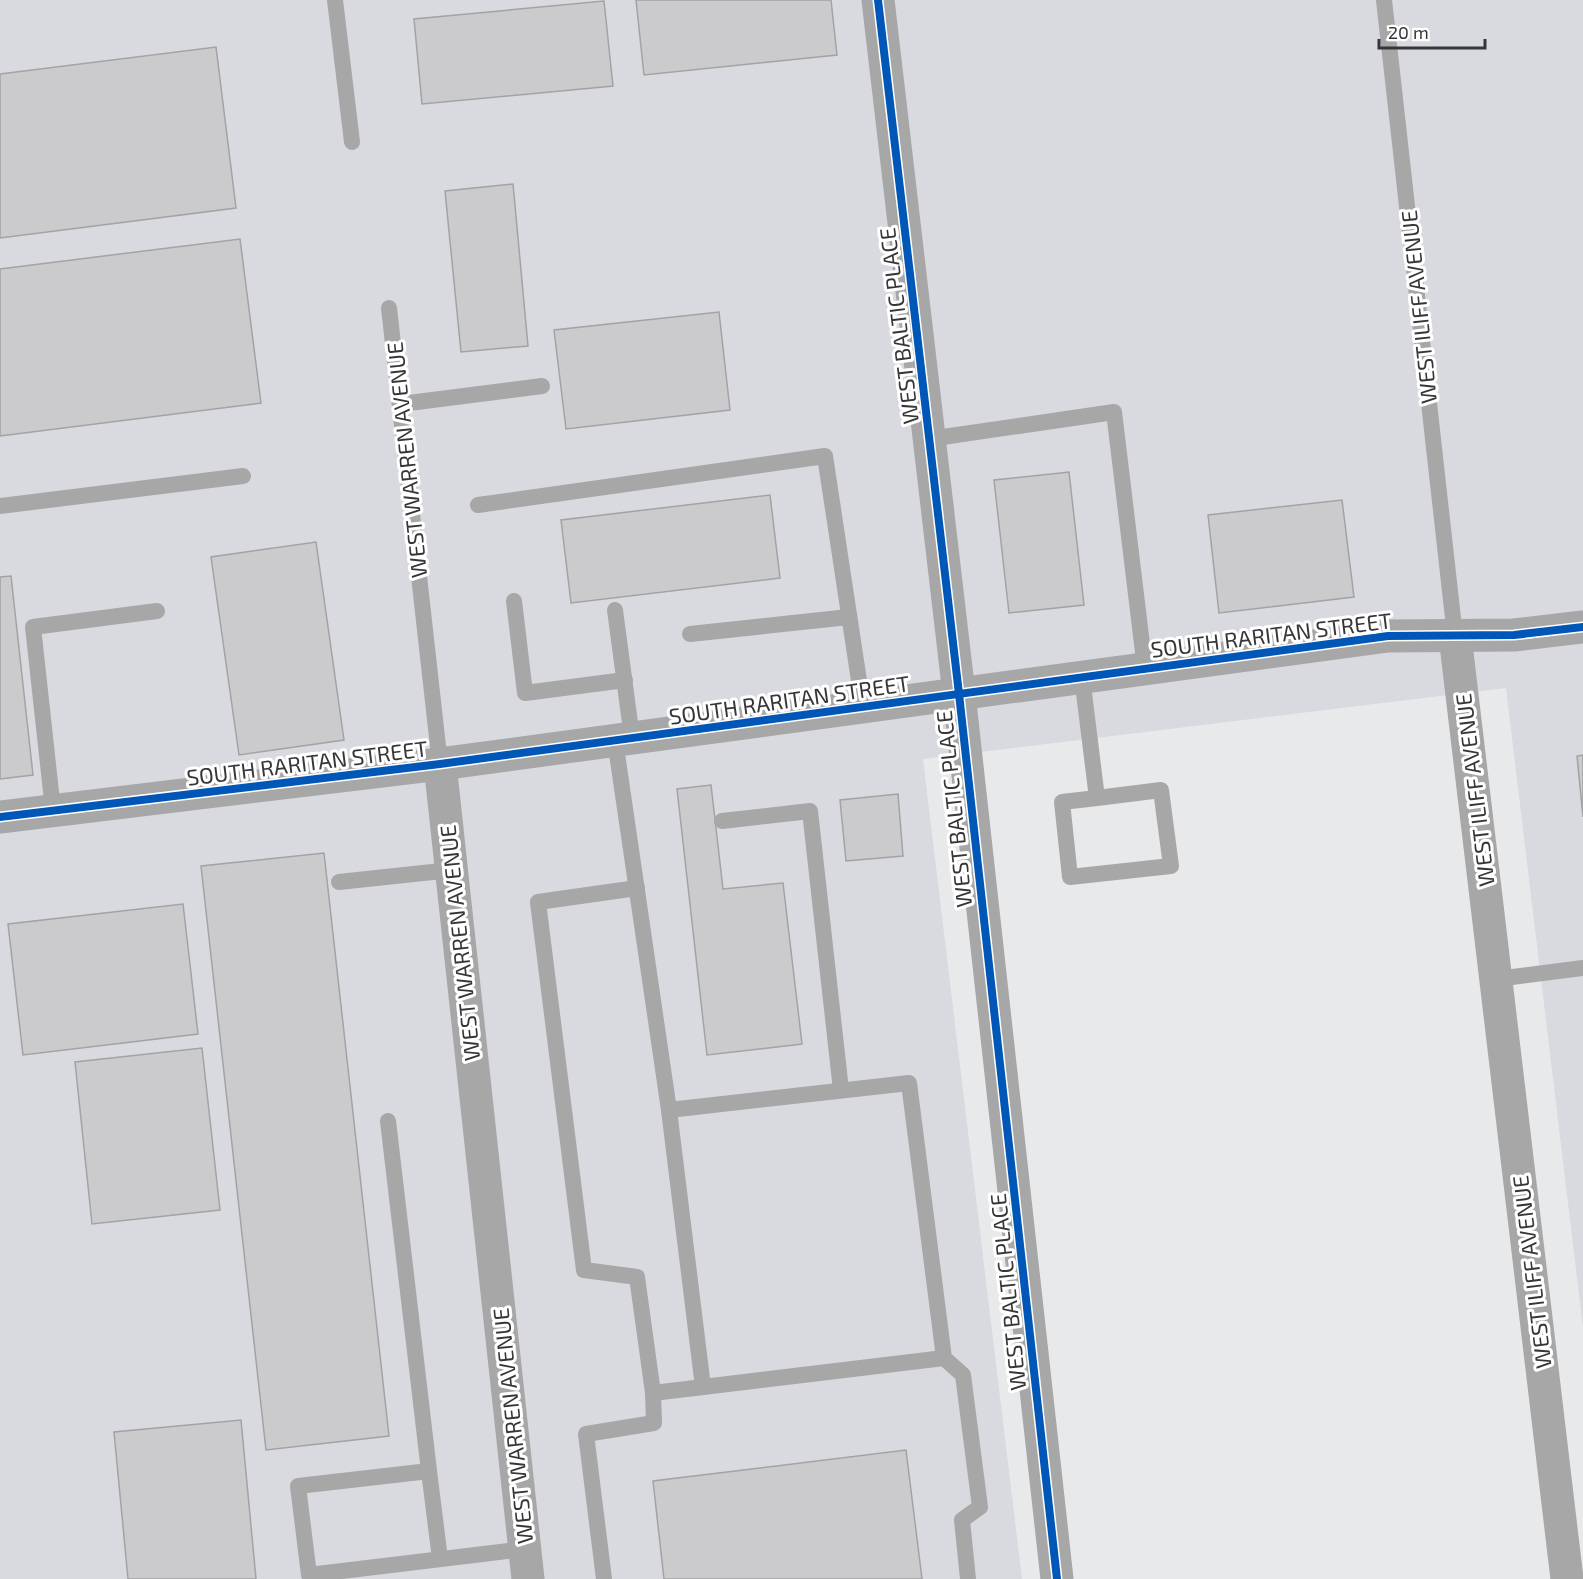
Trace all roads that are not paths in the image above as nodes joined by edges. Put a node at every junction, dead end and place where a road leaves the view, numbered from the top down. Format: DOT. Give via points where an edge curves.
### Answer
graph roads {
  1 [pos="335,0"];
  2 [pos="878,0"];
  3 [pos="1384,0"];
  4 [pos="352,142"];
  5 [pos="389,308"];
  6 [pos="542,386"];
  7 [pos="401,404"];
  8 [pos="929,439"];
  9 [pos="243,476"];
  10 [pos="478,505"];
  11 [pos="0,506"];
  12 [pos="514,601"];
  13 [pos="615,610"];
  14 [pos="157,611"];
  15 [pos="849,617"];
  16 [pos="1583,627"];
  17 [pos="690,634"];
  18 [pos="1455,636"];
  19 [pos="1145,669"];
  20 [pos="1082,677"];
  21 [pos="625,680"];
  22 [pos="959,694"];
  23 [pos="862,707"];
  24 [pos="624,739"];
  25 [pos="440,764"];
  26 [pos="1097,798"];
  27 [pos="53,810"];
  28 [pos="0,817"];
  29 [pos="722,821"];
  30 [pos="451,870"];
  31 [pos="339,882"];
  32 [pos="637,888"];
  33 [pos="1583,968"];
  34 [pos="1496,979"];
  35 [pos="841,1090"];
  36 [pos="669,1110"];
  37 [pos="388,1121"];
  38 [pos="944,1358"];
  39 [pos="703,1387"];
  40 [pos="654,1393"];
  41 [pos="429,1471"];
  42 [pos="440,1559"];
  43 [pos="527,1564"];
  44 [pos="604,1579"];
  45 [pos="968,1579"];
  46 [pos="1057,1579"];
  47 [pos="1567,1579"];
  1 -- 4 [label="lane"];
  2 -- 8 [label="street, WEST BALTIC PLACE"];
  3 -- 18 [label="lane, WEST ILIFF AVENUE"];
  5 -- 7 [label="lane, WEST WARREN AVENUE"];
  6 -- 7 [label="lane"];
  7 -- 25 [label="lane, WEST WARREN AVENUE"];
  8 -- 19 [label="lane" via="1114,412"];
  8 -- 22 [label="street, WEST BALTIC PLACE"];
  9 -- 11 [label="lane"];
  10 -- 15 [label="lane" via="825,456"];
  12 -- 21 [label="lane" via="525,693"];
  13 -- 21 [label="lane"];
  14 -- 27 [label="lane" via="33,627"];
  15 -- 17 [label="lane"];
  15 -- 23 [label="lane"];
  16 -- 18 [label="street, SOUTH RARITAN STREET" via="1514,635"];
  18 -- 19 [label="street, SOUTH RARITAN STREET" via="1388,636"];
  18 -- 34 [label="street, WEST ILIFF AVENUE"];
  19 -- 20 [label="street, SOUTH RARITAN STREET"];
  20 -- 22 [label="street, SOUTH RARITAN STREET"];
  20 -- 26 [label="lane"];
  21 -- 24 [label="lane"];
  22 -- 23 [label="street, SOUTH RARITAN STREET"];
  22 -- 46 [label="street, WEST BALTIC PLACE"];
  23 -- 24 [label="street, SOUTH RARITAN STREET"];
  24 -- 25 [label="street, SOUTH RARITAN STREET"];
  24 -- 32 [label="lane"];
  25 -- 27 [label="street, SOUTH RARITAN STREET"];
  25 -- 30 [label="street, WEST WARREN AVENUE"];
  26 -- 26 [label="lane" via="1062,802 1070,877 1171,866 1161,790"];
  27 -- 28 [label="street, SOUTH RARITAN STREET"];
  29 -- 35 [label="lane" via="810,811"];
  30 -- 31 [label="lane"];
  30 -- 43 [label="street, WEST WARREN AVENUE"];
  32 -- 36 [label="lane"];
  32 -- 40 [label="lane" via="538,902 585,1270 637,1277"];
  33 -- 34 [label="lane"];
  34 -- 47 [label="street, WEST ILIFF AVENUE"];
  35 -- 36 [label="lane"];
  35 -- 38 [label="lane" via="909,1083"];
  36 -- 39 [label="lane"];
  37 -- 41 [label="lane"];
  38 -- 39 [label="lane"];
  38 -- 45 [label="lane" via="963,1375 980,1507 962,1520"];
  39 -- 40 [label="lane"];
  40 -- 44 [label="lane" via="654,1423 586,1434"];
  41 -- 42 [label="lane"];
  41 -- 42 [label="lane" via="298,1486 309,1575"];
  42 -- 43 [label="lane"];
}
